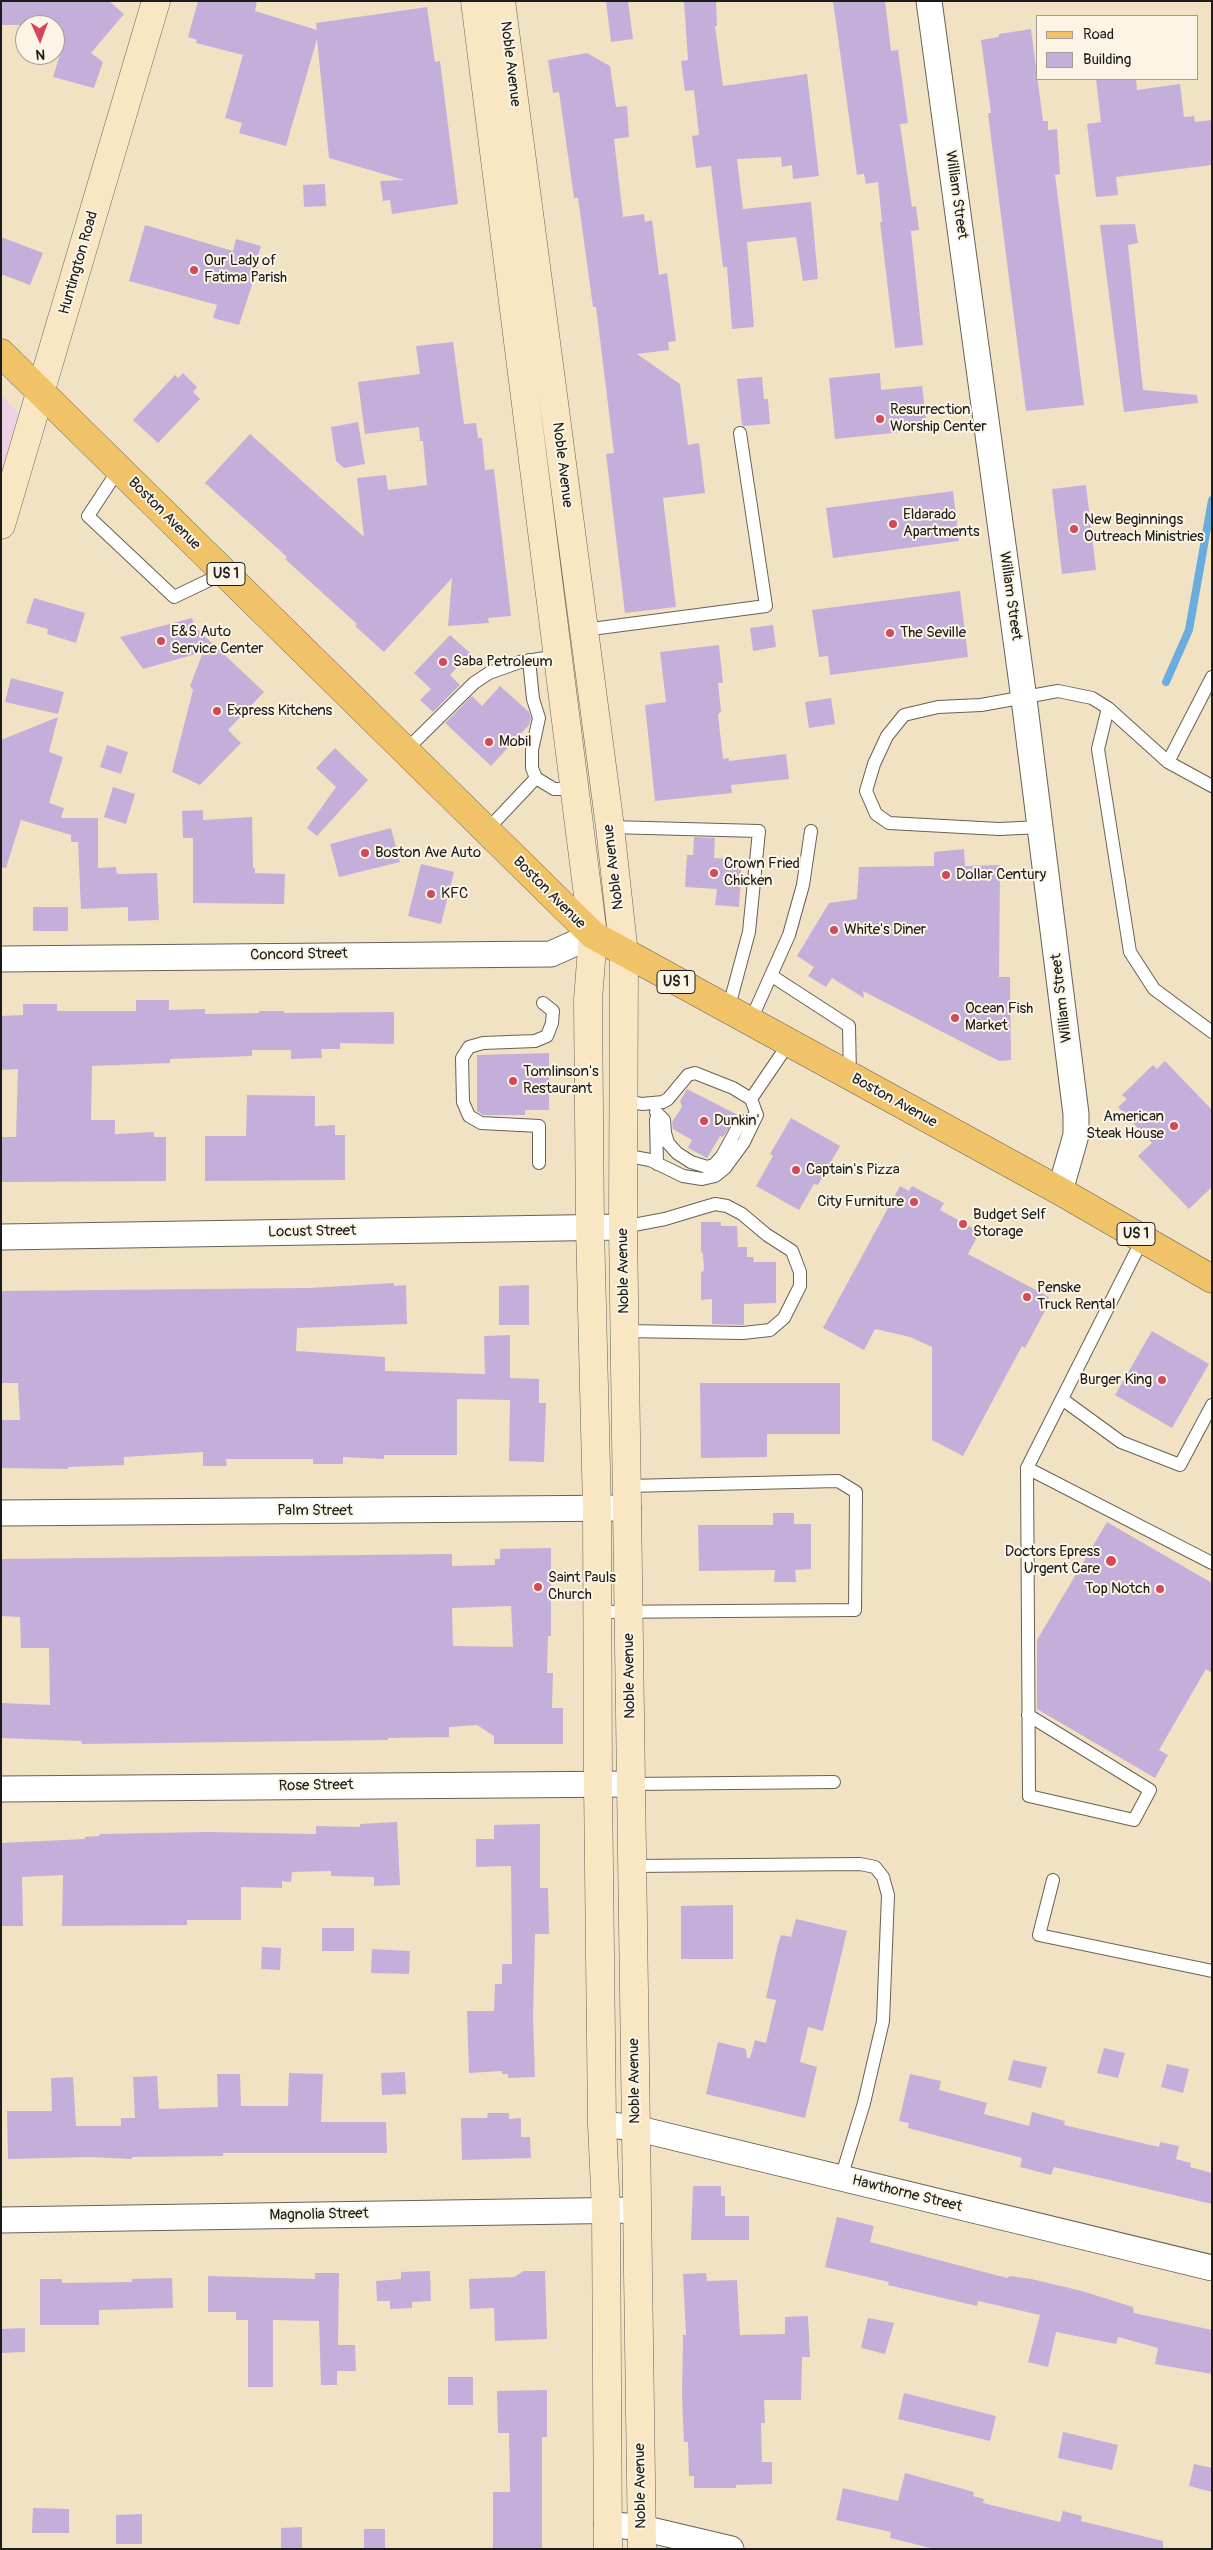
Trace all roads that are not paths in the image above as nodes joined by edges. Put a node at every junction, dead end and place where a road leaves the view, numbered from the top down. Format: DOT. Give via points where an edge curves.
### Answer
graph roads {
  1 [pos="156,1"];
  2 [pos="475,1"];
  3 [pos="502,1"];
  4 [pos="929,1"];
  5 [pos="1,353"];
  6 [pos="41,392"];
  7 [pos="740,433"];
  8 [pos="119,469"];
  9 [pos="1,525"];
  10 [pos="224,573"];
  11 [pos="584,630"];
  12 [pos="558,656"];
  13 [pos="529,660"];
  14 [pos="1212,677"];
  15 [pos="1024,699"];
  16 [pos="1108,708"];
  17 [pos="405,751"];
  18 [pos="1168,762"];
  19 [pos="536,778"];
  20 [pos="1212,786"];
  21 [pos="574,789"];
  22 [pos="610,827"];
  23 [pos="1041,827"];
  24 [pos="486,831"];
  25 [pos="811,831"];
  26 [pos="593,935"];
  27 [pos="624,954"];
  28 [pos="1,959"];
  29 [pos="772,976"];
  30 [pos="543,1003"];
  31 [pos="739,1016"];
  32 [pos="1212,1032"];
  33 [pos="789,1043"];
  34 [pos="850,1077"];
  35 [pos="752,1099"];
  36 [pos="624,1100"];
  37 [pos="656,1108"];
  38 [pos="757,1115"];
  39 [pos="623,1155"];
  40 [pos="539,1163"];
  41 [pos="657,1164"];
  42 [pos="1060,1190"];
  43 [pos="590,1227"];
  44 [pos="623,1228"];
  45 [pos="1,1237"];
  46 [pos="1143,1238"];
  47 [pos="1212,1279"];
  48 [pos="625,1331"];
  49 [pos="1062,1399"];
  50 [pos="1212,1405"];
  51 [pos="1027,1468"];
  52 [pos="628,1497"];
  53 [pos="597,1508"];
  54 [pos="1,1513"];
  55 [pos="1212,1562"];
  56 [pos="629,1611"];
  57 [pos="597,1612"];
  58 [pos="1028,1715"];
  59 [pos="834,1782"];
  60 [pos="598,1784"];
  61 [pos="631,1784"];
  62 [pos="1,1789"];
  63 [pos="632,1866"];
  64 [pos="1053,1880"];
  65 [pos="1212,1971"];
  66 [pos="602,2124"];
  67 [pos="636,2128"];
  68 [pos="841,2178"];
  69 [pos="606,2210"];
  70 [pos="637,2210"];
  71 [pos="1,2220"];
  72 [pos="1212,2268"];
  73 [pos="608,2536"];
  74 [pos="642,2538"];
  75 [pos="731,2549"];
  1 -- 6 [label="main road, Huntington Road"];
  2 -- 12 [label="main road, Noble Avenue"];
  3 -- 11 [label="main road, Noble Avenue"];
  4 -- 15 [label="street, William Street"];
  5 -- 6 [label="main road, Boston Avenue / US 1"];
  6 -- 8 [label="main road, Boston Avenue / US 1"];
  6 -- 9 [label="main road, Huntington Road"];
  7 -- 11 [label="lane" via="766,606"];
  8 -- 10 [label="main road, Boston Avenue / US 1"];
  8 -- 10 [label="lane" via="88,516 174,597"];
  10 -- 17 [label="main road, Boston Avenue / US 1"];
  11 -- 22 [label="main road, Noble Avenue"];
  12 -- 13 [label="lane"];
  12 -- 21 [label="main road, Noble Avenue"];
  13 -- 17 [label="lane" via="489,673 474,683"];
  13 -- 19 [label="lane" via="533,699 539,718 532,750 532,768"];
  14 -- 18 [label="lane"];
  15 -- 16 [label="lane" via="1058,692 1092,698"];
  15 -- 23 [label="street, William Street"];
  15 -- 23 [label="lane" via="938,707 904,715 880,750 866,791 876,814 889,823 999,829"];
  16 -- 18 [label="lane"];
  16 -- 32 [label="lane" via="1098,749 1130,952 1154,989"];
  17 -- 24 [label="main road, Boston Avenue / US 1"];
  18 -- 20 [label="lane"];
  19 -- 21 [label="lane" via="554,789"];
  19 -- 24 [label="lane"];
  21 -- 26 [label="main road, Noble Avenue"];
  22 -- 27 [label="main road, Noble Avenue"];
  22 -- 31 [label="lane" via="759,831"];
  23 -- 42 [label="street, William Street" via="1076,1114 1076,1134"];
  24 -- 26 [label="main road, Boston Avenue / US 1"];
  25 -- 29 [label="lane" via="803,885 789,935"];
  26 -- 27 [label="main road, Boston Avenue / US 1"];
  26 -- 28 [label="street, Concord Street" via="551,954"];
  26 -- 43 [label="main road, Noble Avenue" via="588,1000"];
  27 -- 31 [label="main road, Boston Avenue / US 1"];
  27 -- 36 [label="main road, Noble Avenue"];
  29 -- 31 [label="lane"];
  29 -- 34 [label="lane" via="849,1026"];
  30 -- 40 [label="lane" via="553,1011 547,1036 535,1041 483,1043 469,1047 462,1058 463,1102 469,1116 480,1123 539,1126"];
  31 -- 33 [label="main road, Boston Avenue / US 1"];
  33 -- 34 [label="main road, Boston Avenue / US 1"];
  33 -- 35 [label="lane"];
  34 -- 42 [label="main road, Boston Avenue / US 1"];
  35 -- 37 [label="lane" via="695,1073 683,1080"];
  35 -- 38 [label="lane"];
  36 -- 37 [label="lane"];
  36 -- 39 [label="main road, Noble Avenue"];
  37 -- 38 [label="lane" via="664,1120 666,1138 677,1153 707,1167 714,1165 722,1156 739,1125"];
  37 -- 41 [label="lane"];
  38 -- 41 [label="lane" via="744,1142 715,1176 702,1179 684,1176"];
  39 -- 41 [label="lane"];
  39 -- 44 [label="main road, Noble Avenue"];
  42 -- 46 [label="main road, Boston Avenue / US 1"];
  43 -- 44 [label="street, Locust Street"];
  43 -- 45 [label="street, Locust Street"];
  43 -- 53 [label="main road, Noble Avenue"];
  44 -- 48 [label="main road, Noble Avenue"];
  44 -- 48 [label="lane" via="715,1204 727,1206 792,1251 799,1266 800,1286 784,1318 770,1330"];
  46 -- 47 [label="main road, Boston Avenue / US 1"];
  46 -- 49 [label="lane"];
  48 -- 52 [label="main road, Noble Avenue"];
  49 -- 50 [label="lane" via="1121,1442 1180,1465"];
  49 -- 51 [label="lane"];
  51 -- 55 [label="lane"];
  51 -- 58 [label="lane"];
  52 -- 53 [label="street, Palm Street"];
  52 -- 56 [label="main road, Noble Avenue"];
  52 -- 56 [label="lane" via="838,1481 856,1492 856,1610"];
  53 -- 54 [label="street, Palm Street"];
  53 -- 57 [label="main road, Noble Avenue"];
  56 -- 57 [label="lane"];
  56 -- 61 [label="main road, Noble Avenue"];
  57 -- 60 [label="main road, Noble Avenue"];
  58 -- 58 [label="lane" via="1029,1796 1134,1820 1150,1790"];
  59 -- 61 [label="lane"];
  60 -- 61 [label="street, Rose Street"];
  60 -- 62 [label="street, Rose Street"];
  60 -- 66 [label="main road, Noble Avenue"];
  61 -- 63 [label="main road, Noble Avenue"];
  63 -- 67 [label="main road, Noble Avenue"];
  63 -- 68 [label="lane" via="860,1864 875,1867 883,1877 888,1895 883,2021 864,2103"];
  64 -- 65 [label="lane" via="1039,1935"];
  66 -- 67 [label="street, Hawthorne Street"];
  66 -- 69 [label="main road, Noble Avenue"];
  67 -- 68 [label="street, Hawthorne Street"];
  67 -- 70 [label="main road, Noble Avenue"];
  68 -- 72 [label="street, Hawthorne Street"];
  69 -- 70 [label="street, Magnolia Street"];
  69 -- 71 [label="street, Magnolia Street"];
  69 -- 73 [label="main road, Noble Avenue"];
  70 -- 74 [label="main road, Noble Avenue"];
  73 -- 74 [label="street"];
  74 -- 75 [label="street"];
}
